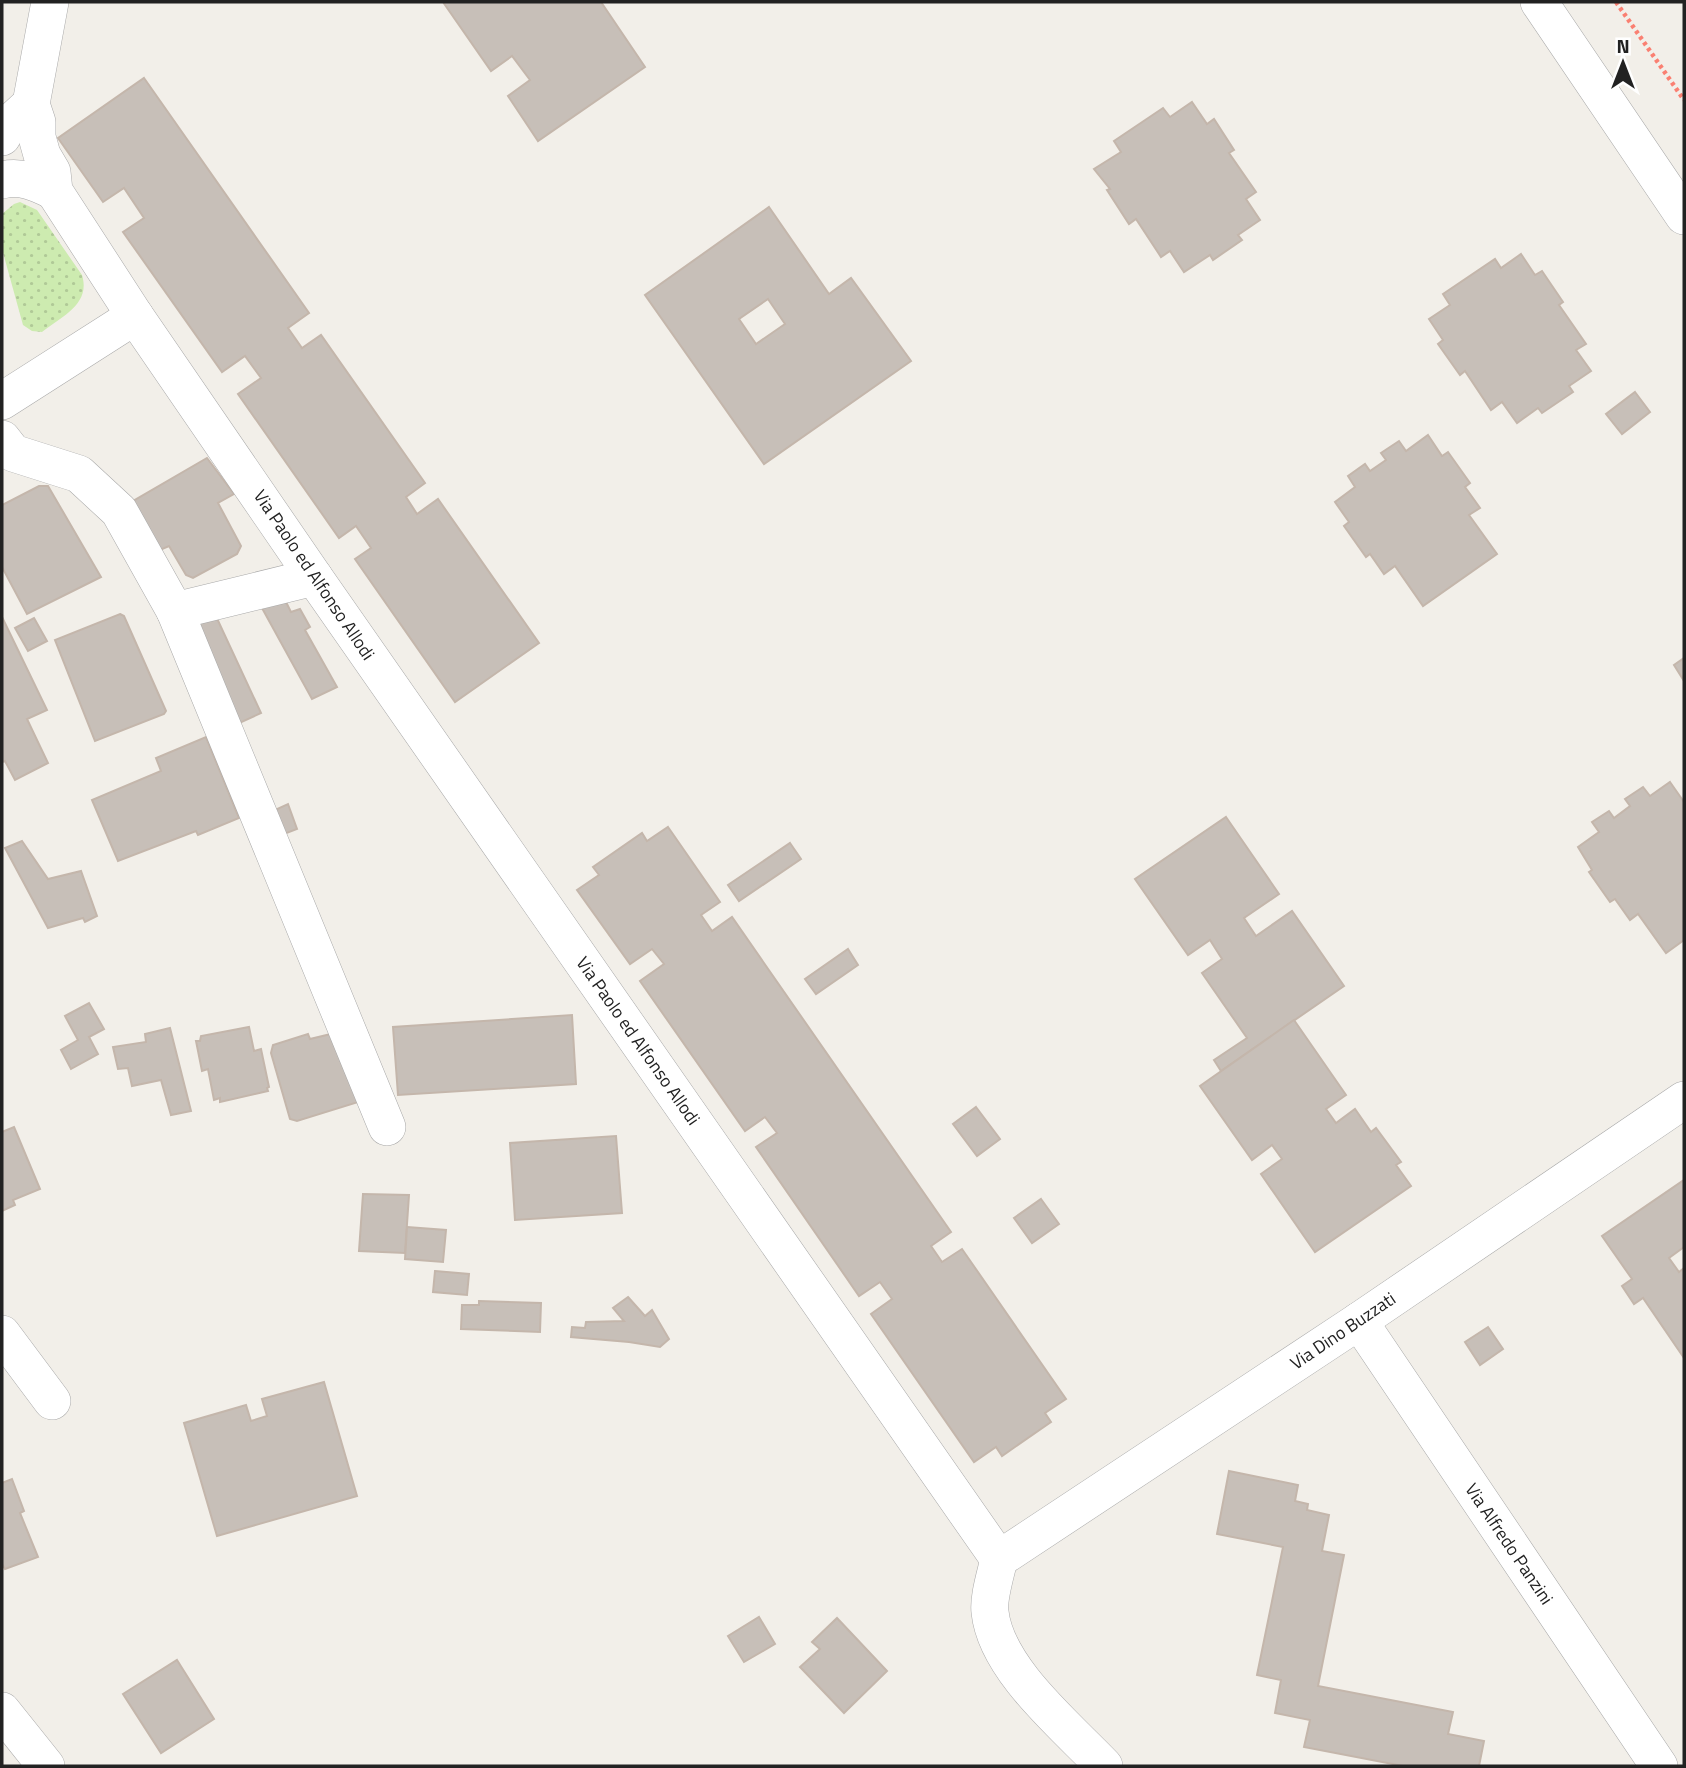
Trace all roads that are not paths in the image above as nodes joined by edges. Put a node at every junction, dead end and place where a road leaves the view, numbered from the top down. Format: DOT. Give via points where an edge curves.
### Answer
graph roads {
  1 [pos="51,2"];
  2 [pos="1539,2"];
  3 [pos="31,104"];
  4 [pos="2,137"];
  5 [pos="2,180"];
  6 [pos="54,191"];
  7 [pos="1684,216"];
  8 [pos="135,316"];
  9 [pos="4,392"];
  10 [pos="2,439"];
  11 [pos="314,577"];
  12 [pos="175,611"];
  13 [pos="1684,1100"];
  14 [pos="387,1127"];
  15 [pos="1359,1321"];
  16 [pos="2,1334"];
  17 [pos="52,1401"];
  18 [pos="999,1559"];
  19 [pos="2,1711"];
  20 [pos="46,1766"];
  21 [pos="1104,1766"];
  22 [pos="1659,1766"];
  1 -- 3 [label="street, Via Paolo ed Alfonso Allodi"];
  2 -- 7 [label="street"];
  3 -- 4 [label="street"];
  3 -- 6 [label="street, Via Paolo ed Alfonso Allodi"];
  5 -- 6 [label="street" via="28,180"];
  6 -- 8 [label="street, Via Paolo ed Alfonso Allodi"];
  8 -- 9 [label="street"];
  8 -- 11 [label="street, Via Paolo ed Alfonso Allodi"];
  10 -- 12 [label="street" via="13,453 79,474 119,511"];
  11 -- 12 [label="street"];
  11 -- 18 [label="street, Via Paolo ed Alfonso Allodi"];
  12 -- 14 [label="street"];
  13 -- 15 [label="street, Via Dino Buzzati"];
  15 -- 18 [label="street, Via Dino Buzzati"];
  15 -- 22 [label="street, Via Alfredo Panzini"];
  16 -- 17 [label="street"];
  18 -- 21 [label="street" via="989,1611 1003,1657"];
  19 -- 20 [label="street"];
}
